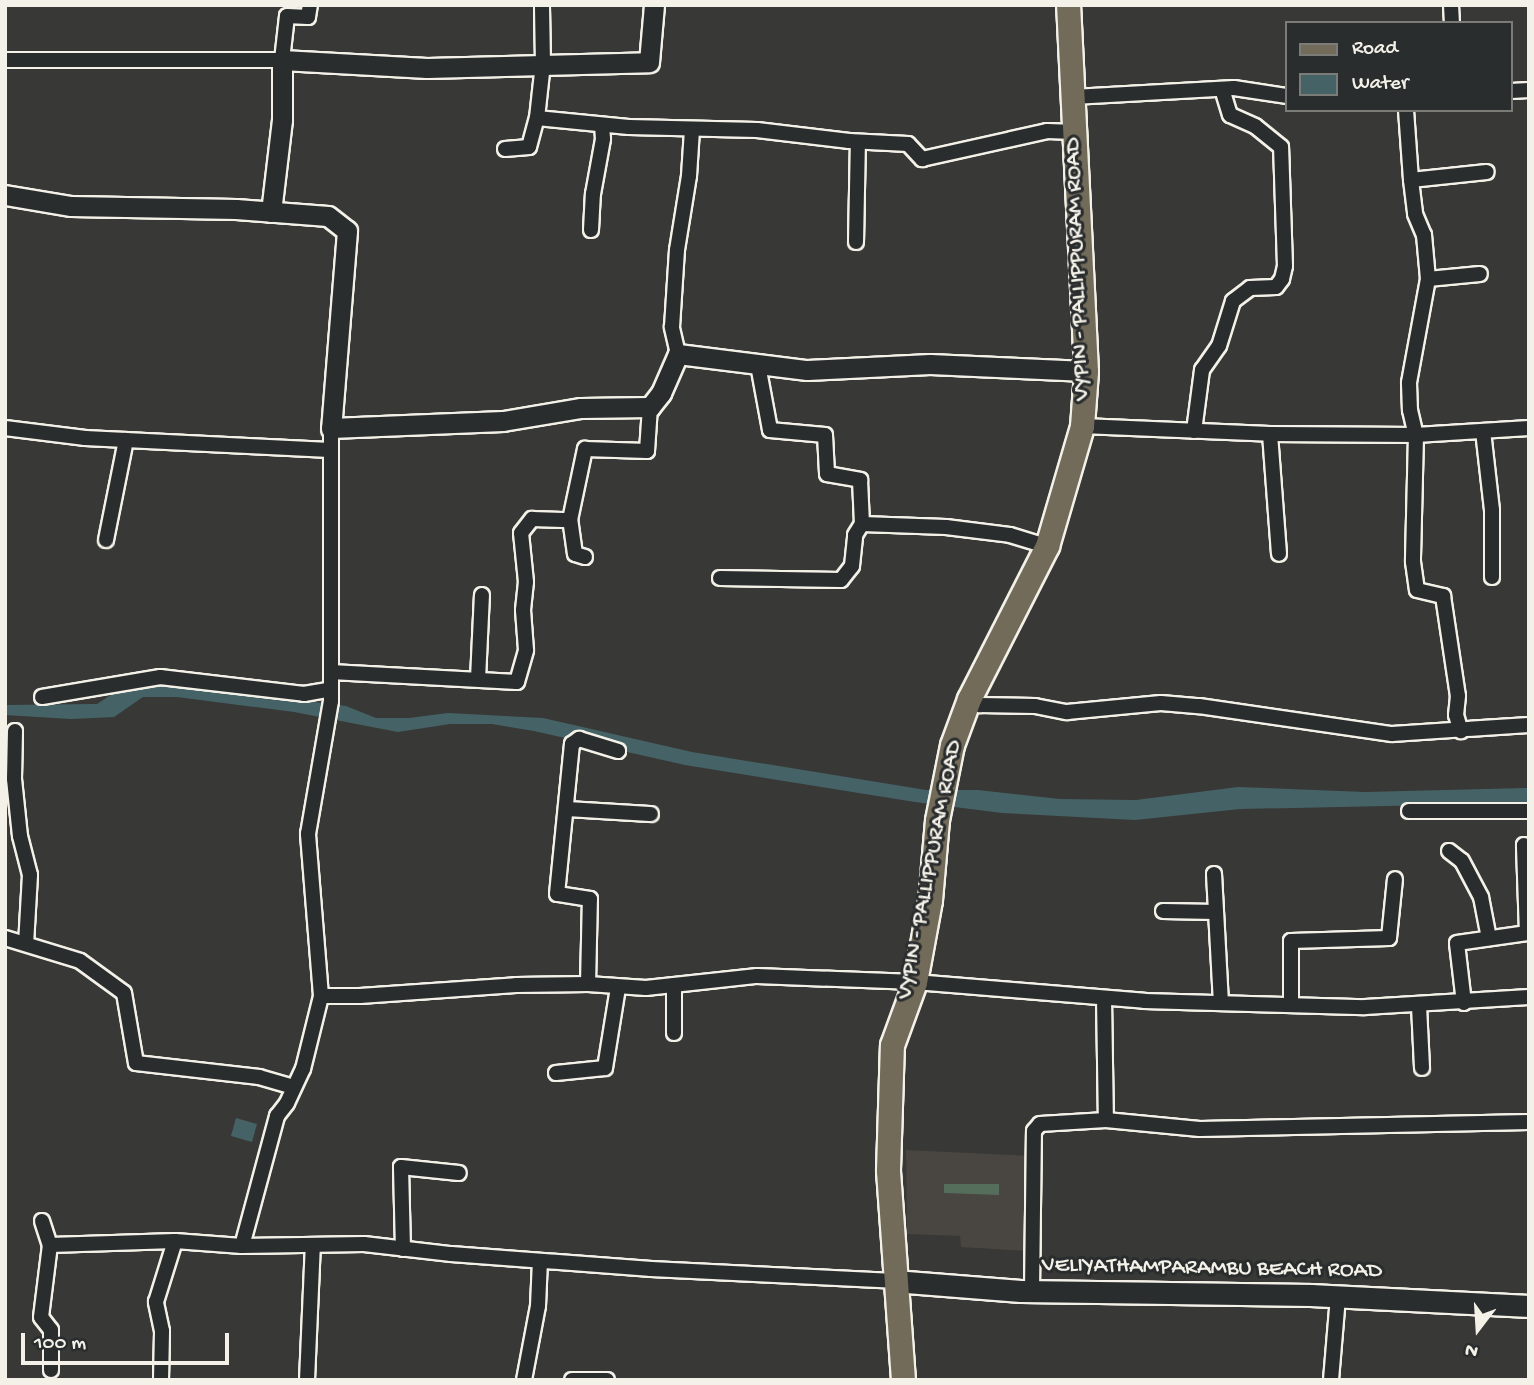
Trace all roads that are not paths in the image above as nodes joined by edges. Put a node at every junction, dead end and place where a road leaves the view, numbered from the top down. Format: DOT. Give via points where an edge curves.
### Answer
graph roads {
  1 [pos="310,5"];
  2 [pos="542,5"];
  3 [pos="654,5"];
  4 [pos="1068,5"];
  5 [pos="5,60"];
  6 [pos="282,60"];
  7 [pos="543,64"];
  8 [pos="1222,89"];
  9 [pos="1286,96"];
  10 [pos="1073,97"];
  11 [pos="1406,112"];
  12 [pos="537,118"];
  13 [pos="602,125"];
  14 [pos="692,129"];
  15 [pos="1075,132"];
  16 [pos="858,142"];
  17 [pos="505,149"];
  18 [pos="1487,172"];
  19 [pos="1411,180"];
  20 [pos="5,195"];
  21 [pos="271,212"];
  22 [pos="591,230"];
  23 [pos="856,242"];
  24 [pos="1480,274"];
  25 [pos="1428,279"];
  26 [pos="678,354"];
  27 [pos="758,365"];
  28 [pos="1086,371"];
  29 [pos="650,407"];
  30 [pos="1082,426"];
  31 [pos="5,428"];
  32 [pos="331,428"];
  33 [pos="1529,428"];
  34 [pos="1194,431"];
  35 [pos="1483,431"];
  36 [pos="1270,434"];
  37 [pos="1416,435"];
  38 [pos="126,440"];
  39 [pos="330,450"];
  40 [pos="570,520"];
  41 [pos="862,524"];
  42 [pos="106,540"];
  43 [pos="1046,546"];
  44 [pos="1279,554"];
  45 [pos="585,557"];
  46 [pos="720,578"];
  47 [pos="1492,578"];
  48 [pos="482,596"];
  49 [pos="331,672"];
  50 [pos="478,679"];
  51 [pos="331,695"];
  52 [pos="42,697"];
  53 [pos="969,699"];
  54 [pos="1529,725"];
  55 [pos="15,731"];
  56 [pos="1461,731"];
  57 [pos="618,751"];
  58 [pos="566,809"];
  59 [pos="1409,811"];
  60 [pos="1529,811"];
  61 [pos="651,814"];
  62 [pos="1524,845"];
  63 [pos="1449,851"];
  64 [pos="1213,874"];
  65 [pos="1395,879"];
  66 [pos="1163,911"];
  67 [pos="1216,912"];
  68 [pos="5,938"];
  69 [pos="1489,938"];
  70 [pos="26,944"];
  71 [pos="915,982"];
  72 [pos="589,984"];
  73 [pos="674,985"];
  74 [pos="618,988"];
  75 [pos="321,996"];
  76 [pos="1529,997"];
  77 [pos="1104,998"];
  78 [pos="1221,1003"];
  79 [pos="1464,1003"];
  80 [pos="1291,1005"];
  81 [pos="1419,1006"];
  82 [pos="674,1033"];
  83 [pos="1422,1068"];
  84 [pos="556,1073"];
  85 [pos="294,1087"];
  86 [pos="1106,1120"];
  87 [pos="1529,1122"];
  88 [pos="459,1173"];
  89 [pos="42,1221"];
  90 [pos="175,1241"];
  91 [pos="50,1245"];
  92 [pos="313,1245"];
  93 [pos="242,1246"];
  94 [pos="403,1249"];
  95 [pos="540,1261"];
  96 [pos="894,1281"];
  97 [pos="1032,1292"];
  98 [pos="1338,1296"];
  99 [pos="1529,1307"];
  100 [pos="51,1370"];
  101 [pos="161,1380"];
  102 [pos="307,1380"];
  103 [pos="524,1380"];
  104 [pos="572,1380"];
  105 [pos="607,1380"];
  106 [pos="903,1380"];
  107 [pos="1331,1380"];
  1 -- 6 [label="street" via="308,18 287,16"];
  2 -- 7 [label="street"];
  3 -- 7 [label="street" via="649,62"];
  4 -- 10 [label="main road, VYPIN - PALLIPPURAM ROAD"];
  5 -- 6 [label="street"];
  6 -- 7 [label="street" via="426,68"];
  6 -- 21 [label="street" via="282,120"];
  7 -- 12 [label="street"];
  8 -- 9 [label="street"];
  8 -- 10 [label="street"];
  8 -- 34 [label="street" via="1230,115 1263,131 1281,147 1285,267 1276,288 1250,288 1233,301 1219,346 1202,370"];
  10 -- 15 [label="main road, VYPIN - PALLIPPURAM ROAD"];
  11 -- 19 [label="street"];
  12 -- 13 [label="street"];
  12 -- 17 [label="street" via="528,147"];
  13 -- 14 [label="street"];
  13 -- 22 [label="street"];
  14 -- 16 [label="street" via="757,130"];
  14 -- 26 [label="street" via="672,314"];
  15 -- 16 [label="street" via="1047,131 922,159 908,144"];
  15 -- 28 [label="main road, VYPIN - PALLIPPURAM ROAD"];
  16 -- 23 [label="street"];
  18 -- 19 [label="street"];
  19 -- 25 [label="street" via="1415,214 1424,235"];
  20 -- 21 [label="street" via="71,206"];
  21 -- 32 [label="street" via="328,216 347,231"];
  24 -- 25 [label="street"];
  25 -- 37 [label="street" via="1409,383"];
  26 -- 27 [label="street"];
  26 -- 29 [label="street"];
  27 -- 28 [label="street" via="807,370 930,365"];
  27 -- 41 [label="street" via="770,430 825,435 827,474 860,480"];
  28 -- 30 [label="main road, VYPIN - PALLIPPURAM ROAD"];
  29 -- 32 [label="street" via="581,408 503,421"];
  29 -- 40 [label="street" via="647,451 585,449"];
  30 -- 34 [label="street"];
  30 -- 43 [label="main road, VYPIN - PALLIPPURAM ROAD"];
  31 -- 38 [label="street"];
  32 -- 39 [label="street"];
  33 -- 35 [label="street"];
  34 -- 36 [label="street"];
  35 -- 37 [label="street"];
  35 -- 47 [label="street" via="1492,510"];
  36 -- 37 [label="street"];
  36 -- 44 [label="street"];
  37 -- 56 [label="street" via="1414,572 1417,590 1443,596"];
  38 -- 39 [label="street"];
  38 -- 42 [label="street"];
  39 -- 49 [label="street"];
  40 -- 45 [label="street" via="575,554"];
  40 -- 50 [label="street" via="532,519 521,533 526,650 517,682"];
  41 -- 43 [label="street" via="946,527"];
  41 -- 46 [label="street" via="855,535 852,566 841,580"];
  43 -- 53 [label="main road, VYPIN - PALLIPPURAM ROAD"];
  48 -- 50 [label="street"];
  49 -- 50 [label="street"];
  49 -- 51 [label="street"];
  51 -- 52 [label="street" via="160,677"];
  51 -- 75 [label="street" via="308,834"];
  53 -- 56 [label="street" via="980,705 1067,712 1161,704 1199,706 1392,734"];
  53 -- 71 [label="main road, VYPIN - PALLIPPURAM ROAD" via="952,745 937,820 930,900"];
  54 -- 56 [label="street"];
  55 -- 70 [label="street" via="14,779 30,875"];
  57 -- 58 [label="street" via="579,739 572,744"];
  58 -- 61 [label="street"];
  58 -- 72 [label="street" via="557,894 590,899"];
  59 -- 60 [label="street"];
  62 -- 69 [label="street" via="1527,933"];
  63 -- 69 [label="street" via="1462,861 1481,897"];
  64 -- 67 [label="street"];
  65 -- 80 [label="street" via="1389,938 1291,941"];
  66 -- 67 [label="street"];
  67 -- 78 [label="street"];
  68 -- 70 [label="street"];
  69 -- 79 [label="street" via="1457,943"];
  70 -- 85 [label="street" via="80,961 124,993 136,1063 259,1077"];
  71 -- 73 [label="street" via="757,976"];
  71 -- 77 [label="street"];
  71 -- 96 [label="main road, VYPIN - PALLIPPURAM ROAD" via="892,1045 888,1170"];
  72 -- 74 [label="street"];
  72 -- 75 [label="street"];
  73 -- 74 [label="street"];
  73 -- 82 [label="street"];
  74 -- 84 [label="street" via="605,1068"];
  75 -- 85 [label="street" via="303,1069"];
  76 -- 79 [label="street"];
  77 -- 78 [label="street"];
  77 -- 86 [label="street"];
  78 -- 80 [label="street"];
  79 -- 81 [label="street"];
  80 -- 81 [label="street"];
  81 -- 83 [label="street"];
  85 -- 93 [label="street" via="277,1116"];
  86 -- 87 [label="street" via="1200,1129"];
  86 -- 97 [label="street" via="1040,1124 1034,1131"];
  88 -- 94 [label="street" via="401,1167"];
  89 -- 91 [label="street"];
  90 -- 91 [label="street"];
  90 -- 93 [label="street"];
  90 -- 101 [label="street" via="156,1303 162,1331"];
  91 -- 100 [label="street" via="41,1317 51,1330"];
  92 -- 93 [label="street"];
  92 -- 94 [label="street"];
  92 -- 102 [label="street"];
  94 -- 95 [label="street"];
  95 -- 96 [label="street"];
  95 -- 103 [label="street" via="538,1306"];
  96 -- 97 [label="main road, VELIYATHAMPARAMBU BEACH ROAD"];
  96 -- 106 [label="main road, VYPIN - PALLIPPURAM ROAD"];
  97 -- 98 [label="main road, VELIYATHAMPARAMBU BEACH ROAD"];
  98 -- 99 [label="main road, VELIYATHAMPARAMBU BEACH ROAD"];
  98 -- 107 [label="street"];
  104 -- 105 [label="street"];
}
